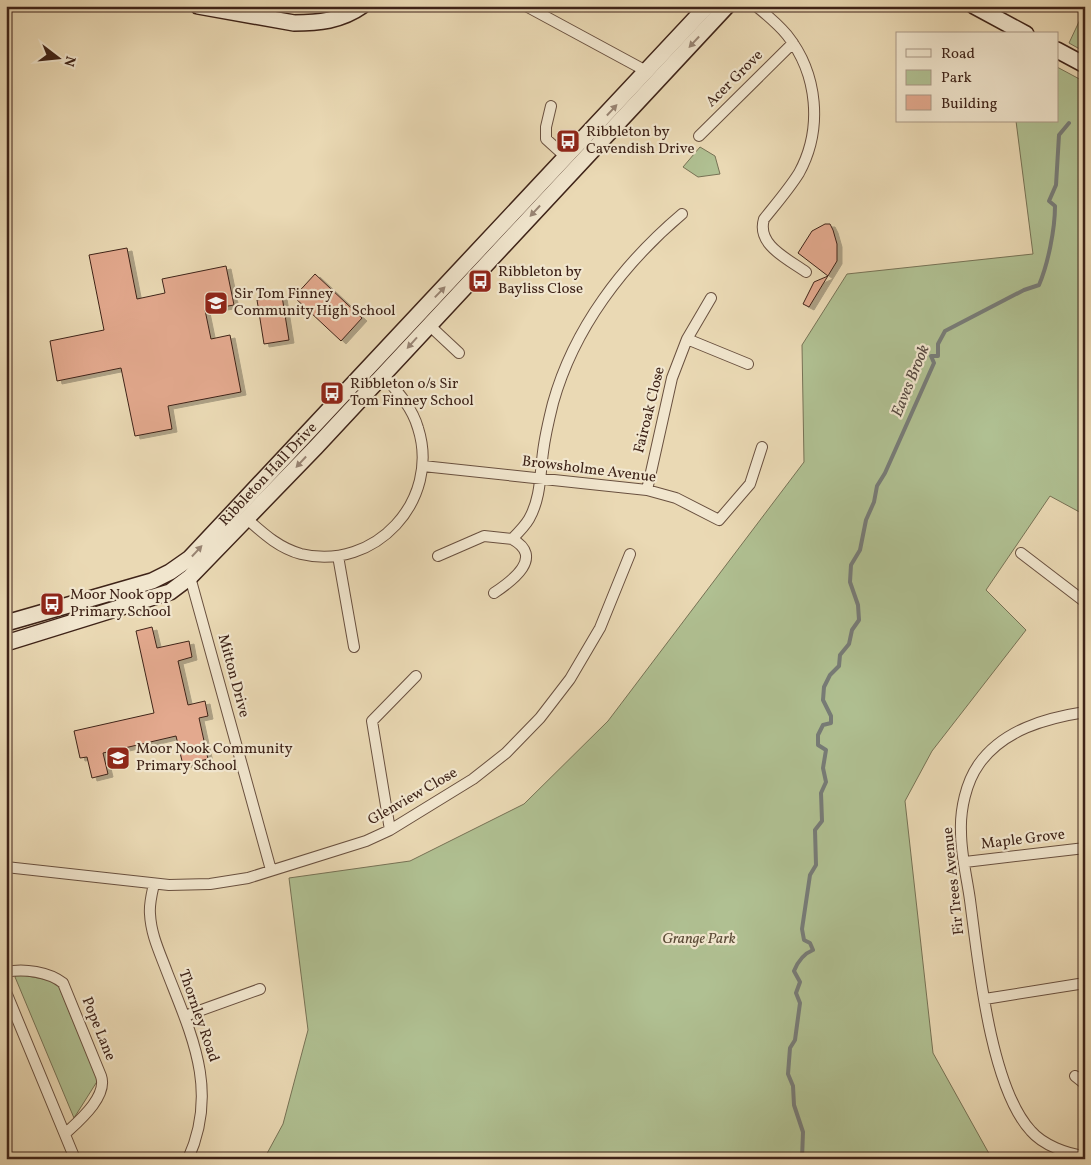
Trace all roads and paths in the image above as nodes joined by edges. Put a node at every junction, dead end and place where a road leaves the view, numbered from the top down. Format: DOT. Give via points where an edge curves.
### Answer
graph roads {
  1 [pos="198,6"];
  2 [pos="362,6"];
  3 [pos="707,6"];
  4 [pos="727,6"];
  5 [pos="756,6"];
  6 [pos="974,6"];
  7 [pos="530,7"];
  8 [pos="1022,32"];
  9 [pos="793,43"];
  10 [pos="1058,51"];
  11 [pos="1085,65"];
  12 [pos="652,76"];
  13 [pos="551,106"];
  14 [pos="699,136"];
  15 [pos="567,158"];
  16 [pos="555,180"];
  17 [pos="682,214"];
  18 [pos="806,272"];
  19 [pos="711,298"];
  20 [pos="429,325"];
  21 [pos="687,340"];
  22 [pos="460,353"];
  23 [pos="371,364"];
  24 [pos="748,364"];
  25 [pos="382,375"];
  26 [pos="303,436"];
  27 [pos="316,447"];
  28 [pos="762,447"];
  29 [pos="423,466"];
  30 [pos="540,478"];
  31 [pos="647,490"];
  32 [pos="242,515"];
  33 [pos="512,539"];
  34 [pos="1021,552"];
  35 [pos="630,554"];
  36 [pos="338,556"];
  37 [pos="438,556"];
  38 [pos="180,565"];
  39 [pos="190,577"];
  40 [pos="494,593"];
  41 [pos="1085,602"];
  42 [pos="6,623"];
  43 [pos="6,643"];
  44 [pos="354,647"];
  45 [pos="416,676"];
  46 [pos="1085,712"];
  47 [pos="390,830"];
  48 [pos="1085,848"];
  49 [pos="965,862"];
  50 [pos="6,867"];
  51 [pos="271,870"];
  52 [pos="154,884"];
  53 [pos="6,972"];
  54 [pos="1085,984"];
  55 [pos="260,989"];
  56 [pos="6,992"];
  57 [pos="985,999"];
  58 [pos="185,1016"];
  59 [pos="1075,1076"];
  60 [pos="1085,1084"];
  61 [pos="66,1133"];
  62 [pos="1085,1156"];
  63 [pos="75,1159"];
  64 [pos="188,1159"];
  1 -- 2 [label="street" via="294,23 340,18"];
  3 -- 12 [label="street, Ribbleton Hall Drive"];
  4 -- 12 [label="street, Ribbleton Hall Drive, one-way"];
  5 -- 9 [label="street"];
  6 -- 8 [label="street"];
  7 -- 12 [label="street"];
  9 -- 14 [label="street, Acer Grove"];
  9 -- 18 [label="street" via="805,65 812,89 813,131 798,173 764,219 762,231 769,246"];
  10 -- 11 [label="street"];
  15 -- 12 [label="street, Ribbleton Hall Drive, one-way"];
  12 -- 16 [label="street, Ribbleton Hall Drive"];
  13 -- 15 [label="street" via="546,140"];
  15 -- 16 [label="street, Ribbleton Hall Drive"];
  16 -- 20 [label="street, Ribbleton Hall Drive, one-way"];
  23 -- 16 [label="street, Ribbleton Hall Drive, one-way"];
  17 -- 30 [label="street" via="610,288 582,332 554,402"];
  19 -- 21 [label="street, Fairoak Close"];
  20 -- 22 [label="street"];
  20 -- 25 [label="street, Ribbleton Hall Drive, one-way"];
  21 -- 24 [label="street"];
  21 -- 31 [label="street, Fairoak Close" via="672,378"];
  23 -- 25 [label="street"];
  23 -- 26 [label="street, Ribbleton Hall Drive"];
  25 -- 27 [label="street, Ribbleton Hall Drive"];
  25 -- 29 [label="street" via="414,416 422,440"];
  26 -- 27 [label="street"];
  26 -- 32 [label="street, Ribbleton Hall Drive"];
  27 -- 32 [label="street, Ribbleton Hall Drive, one-way"];
  28 -- 31 [label="street, Browsholme Avenue" via="750,484 720,520 676,498"];
  29 -- 30 [label="street, Browsholme Avenue"];
  29 -- 36 [label="street" via="414,500 394,528 362,549"];
  30 -- 31 [label="street, Browsholme Avenue"];
  30 -- 33 [label="street" via="538,496 529,519"];
  32 -- 36 [label="street" via="268,539 290,550 314,556"];
  38 -- 32 [label="street, Ribbleton Hall Drive, one-way"];
  32 -- 39 [label="street, Ribbleton Hall Drive"];
  33 -- 37 [label="street" via="484,536"];
  33 -- 40 [label="street" via="523,548 524,566 519,575"];
  34 -- 41 [label="street"];
  35 -- 47 [label="street, Glenview Close" via="600,628 570,679 540,718 473,779"];
  36 -- 44 [label="street"];
  38 -- 39 [label="street"];
  38 -- 42 [label="street, Ribbleton Hall Drive" via="152,581"];
  39 -- 43 [label="street, Ribbleton Hall Drive" via="170,592"];
  39 -- 51 [label="street, Mitton Drive"];
  45 -- 47 [label="street" via="372,721"];
  46 -- 49 [label="street, Fir Trees Avenue" via="1040,721 996,746 979,764 964,795 960,832"];
  47 -- 51 [label="street, Glenview Close" via="366,841"];
  48 -- 49 [label="street, Maple Grove"];
  49 -- 57 [label="street, Fir Trees Avenue"];
  50 -- 52 [label="street, Glenview Close"];
  51 -- 52 [label="street, Glenview Close" via="248,878 210,884"];
  52 -- 58 [label="street, Thornley Road" via="150,912 153,936"];
  53 -- 61 [label="street, Pope Lane" via="19,969 57,978 63,983 104,1084 101,1092"];
  54 -- 57 [label="street"];
  55 -- 58 [label="street"];
  56 -- 61 [label="street"];
  57 -- 62 [label="street, Fir Trees Avenue" via="996,1055 1015,1109 1032,1132 1060,1151"];
  58 -- 64 [label="street, Thornley Road" via="200,1060 203,1090 198,1131"];
  59 -- 60 [label="street"];
  61 -- 63 [label="street"];
}
